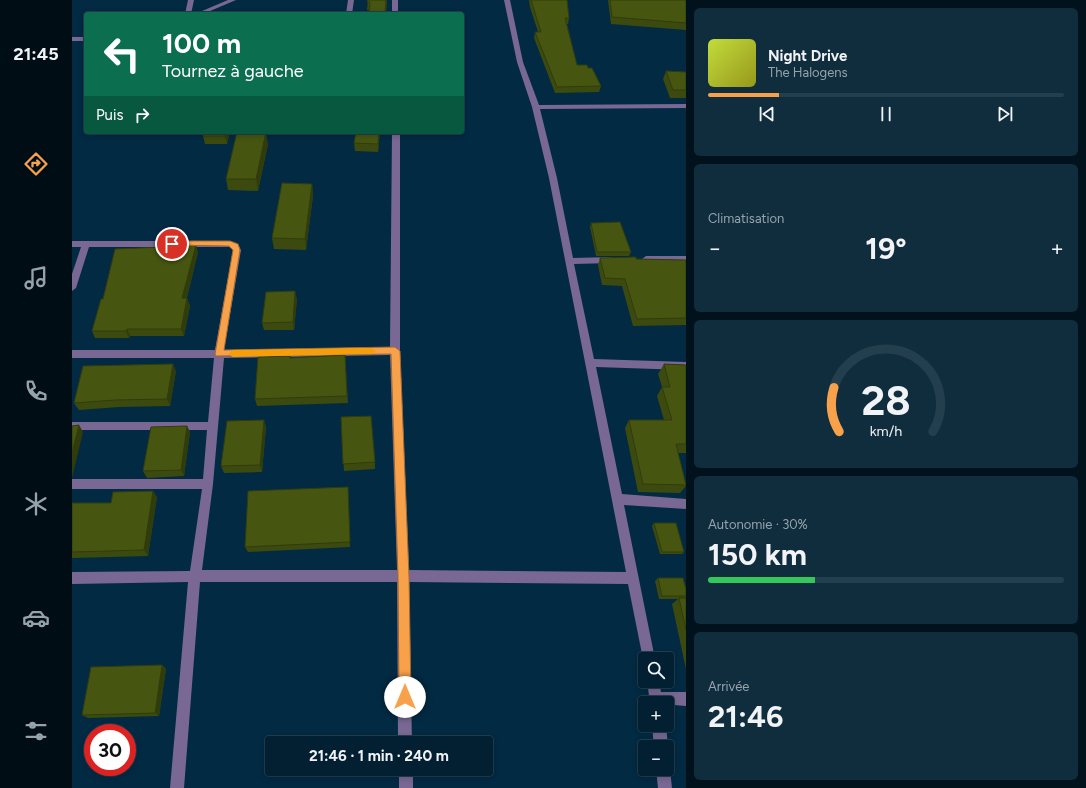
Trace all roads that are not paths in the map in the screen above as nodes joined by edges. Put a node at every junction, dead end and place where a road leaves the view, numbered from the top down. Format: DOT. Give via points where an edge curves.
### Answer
graph roads {
  1 [pos="191,0"];
  2 [pos="233,0"];
  3 [pos="351,0"];
  4 [pos="395,0"];
  5 [pos="507,0"];
  6 [pos="188,12"];
  7 [pos="203,12"];
  8 [pos="349,12"];
  9 [pos="395,12"];
  10 [pos="72,39"];
  11 [pos="84,39"];
  12 [pos="536,106"];
  13 [pos="686,106"];
  14 [pos="396,134"];
  15 [pos="72,244"];
  16 [pos="86,244"];
  17 [pos="686,259"];
  18 [pos="624,260"];
  19 [pos="640,260"];
  20 [pos="570,261"];
  21 [pos="72,288"];
  22 [pos="395,351"];
  23 [pos="72,354"];
  24 [pos="220,354"];
  25 [pos="589,363"];
  26 [pos="686,366"];
  27 [pos="72,426"];
  28 [pos="214,426"];
  29 [pos="72,484"];
  30 [pos="208,484"];
  31 [pos="617,499"];
  32 [pos="686,504"];
  33 [pos="195,575"];
  34 [pos="403,576"];
  35 [pos="72,578"];
  36 [pos="633,578"];
  37 [pos="648,652"];
  38 [pos="674,699"];
  39 [pos="686,699"];
  40 [pos="405,736"];
  41 [pos="406,776"];
  42 [pos="664,776"];
  43 [pos="177,788"];
  44 [pos="406,788"];
  45 [pos="665,788"];
  1 -- 6 [label="street"];
  2 -- 7 [label="street"];
  3 -- 8 [label="street"];
  4 -- 9 [label="street"];
  5 -- 12 [label="street" via="520,62"];
  10 -- 11 [label="street"];
  12 -- 13 [label="street"];
  12 -- 20 [label="street" via="554,178"];
  14 -- 22 [label="street"];
  15 -- 16 [label="street"];
  16 -- 21 [label="street"];
  16 -- 24 [label="street" via="235,246 237,250"];
  17 -- 19 [label="street"];
  18 -- 20 [label="street"];
  20 -- 25 [label="street"];
  22 -- 24 [label="street"];
  22 -- 34 [label="street"];
  23 -- 24 [label="street"];
  24 -- 28 [label="street"];
  25 -- 26 [label="street"];
  25 -- 31 [label="street"];
  27 -- 28 [label="street"];
  28 -- 30 [label="street"];
  29 -- 30 [label="street"];
  30 -- 33 [label="street"];
  31 -- 32 [label="street"];
  31 -- 36 [label="street"];
  33 -- 34 [label="street"];
  33 -- 35 [label="street"];
  33 -- 43 [label="street"];
  34 -- 36 [label="street"];
  34 -- 40 [label="street"];
  36 -- 37 [label="street"];
  38 -- 39 [label="street"];
  41 -- 44 [label="street"];
  42 -- 45 [label="street"];
}
